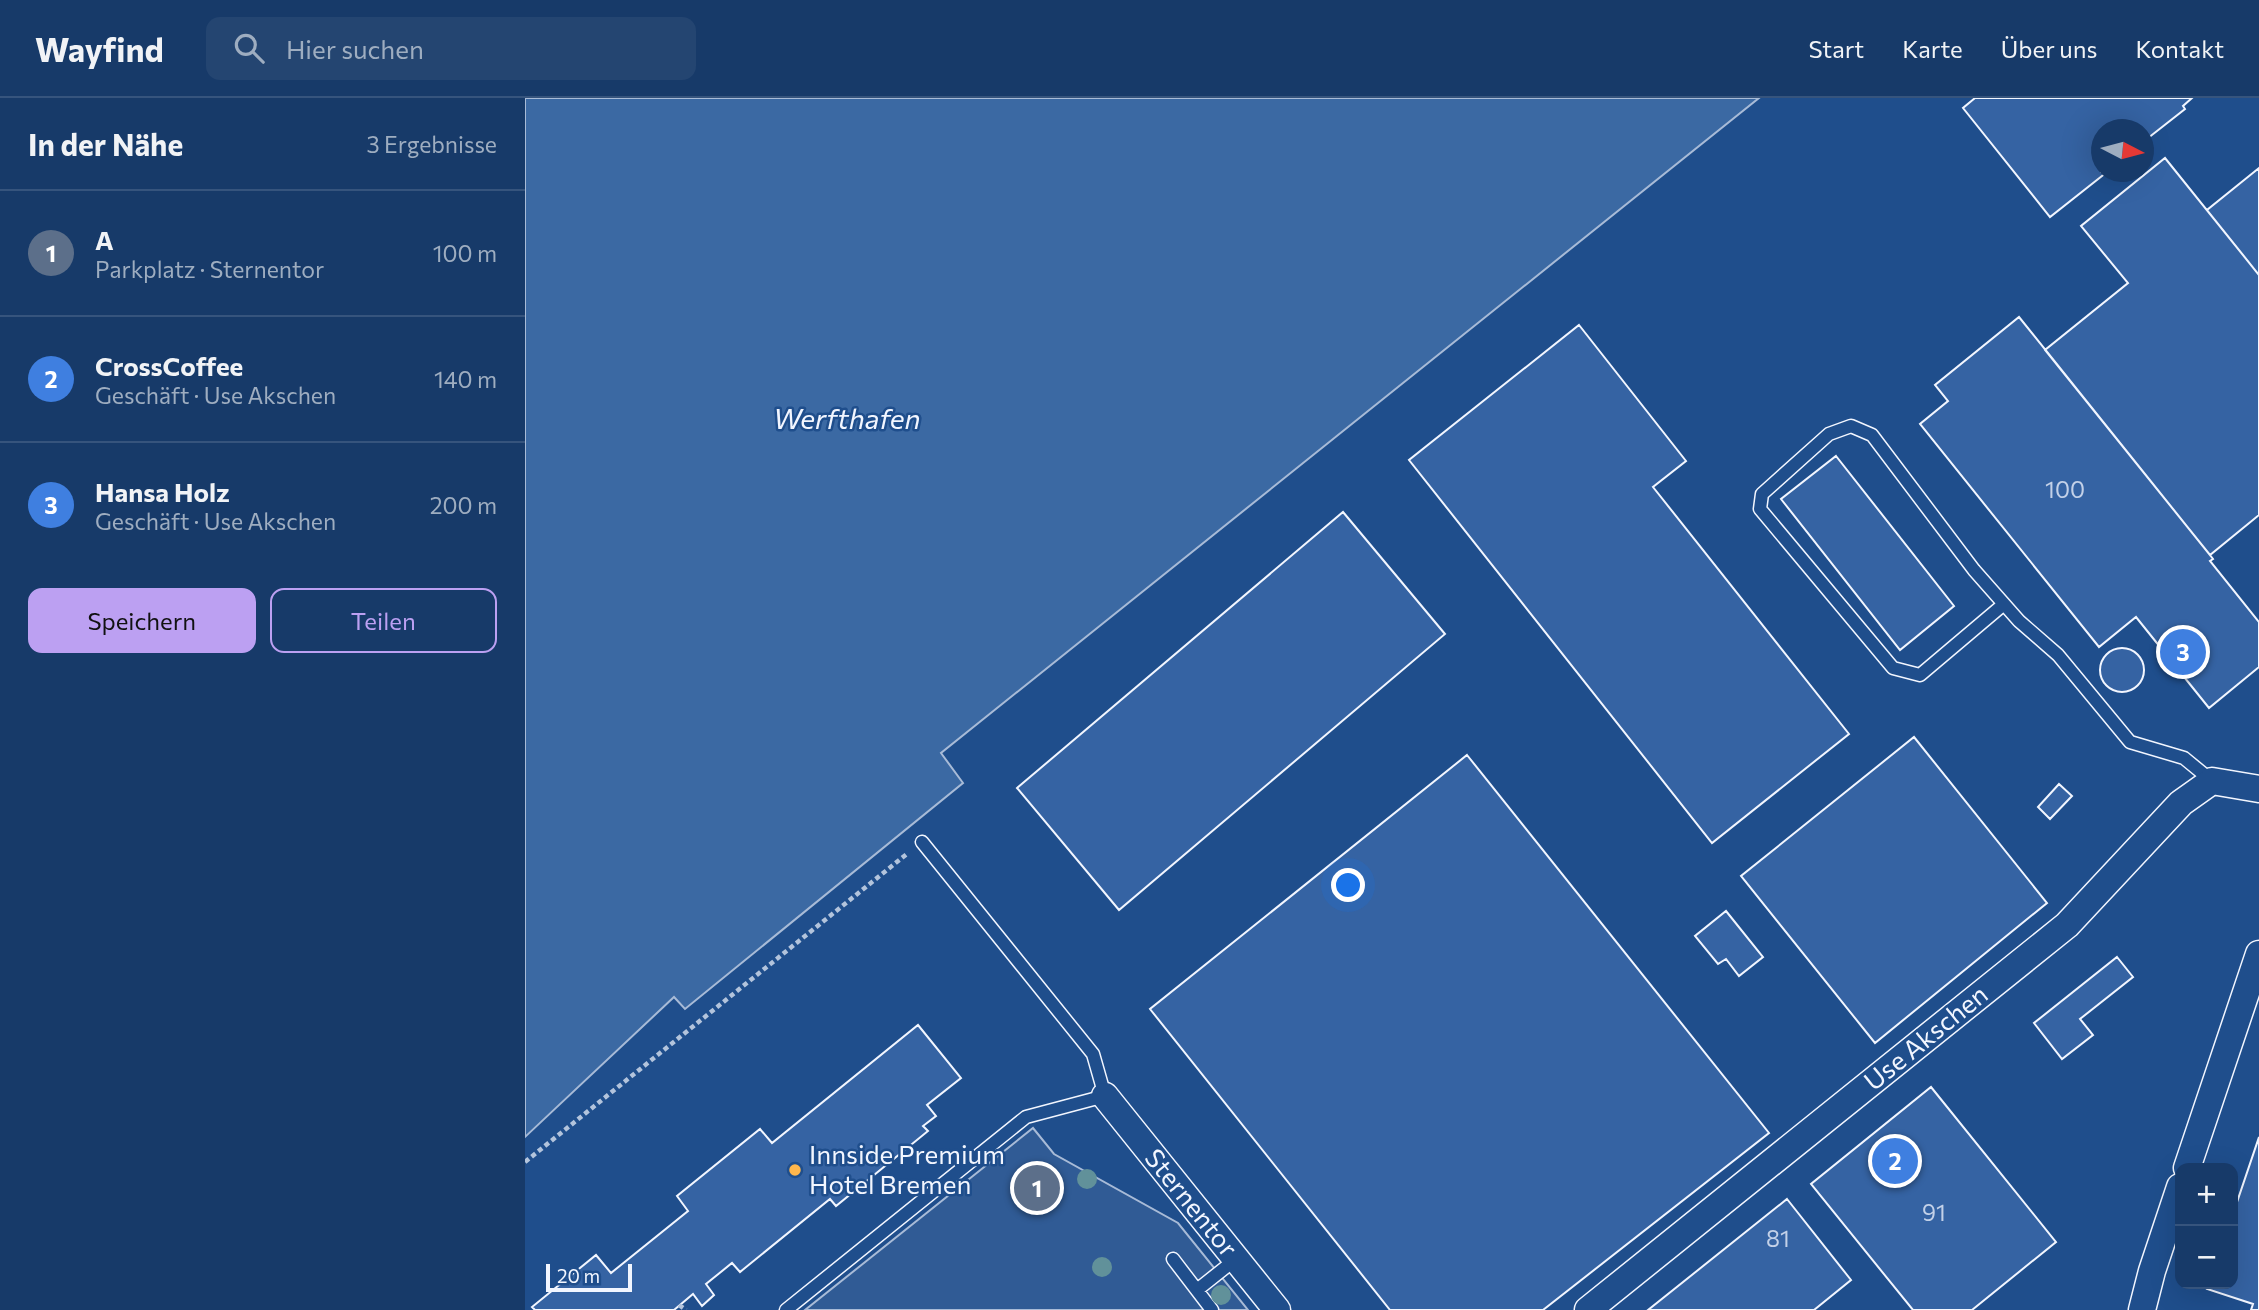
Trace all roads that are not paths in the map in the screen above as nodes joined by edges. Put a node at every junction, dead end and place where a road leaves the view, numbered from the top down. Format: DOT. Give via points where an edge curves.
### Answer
graph roads {
  1 [pos="2004,604"];
  2 [pos="2213,781"];
  3 [pos="2259,789"];
  4 [pos="922,842"];
  5 [pos="2259,954"];
  6 [pos="1105,1096"];
  7 [pos="2189,1163"];
  8 [pos="2175,1202"];
  9 [pos="1173,1259"];
  10 [pos="1236,1259"];
  11 [pos="1197,1290"];
  12 [pos="1591,1309"];
  13 [pos="786,1310"];
  14 [pos="1212,1310"];
  15 [pos="1277,1310"];
  16 [pos="2142,1310"];
  1 -- 1 [label="lane" via="1871,435 1851,426 1829,434 1762,494 1760,509 1893,668 1920,675"];
  1 -- 2 [label="lane" via="2058,655 2130,742 2184,758"];
  2 -- 3 [label="street"];
  2 -- 12 [label="street, Use Akschen" via="2181,803 2067,925"];
  4 -- 6 [label="lane" via="1093,1054"];
  5 -- 7 [label="street"];
  6 -- 10 [label="street, Sternentor"];
  6 -- 13 [label="lane" via="1026,1117"];
  8 -- 16 [label="street"];
  9 -- 11 [label="lane"];
  10 -- 11 [label="lane"];
  10 -- 15 [label="street, Sternentor"];
  11 -- 14 [label="lane"];
}
